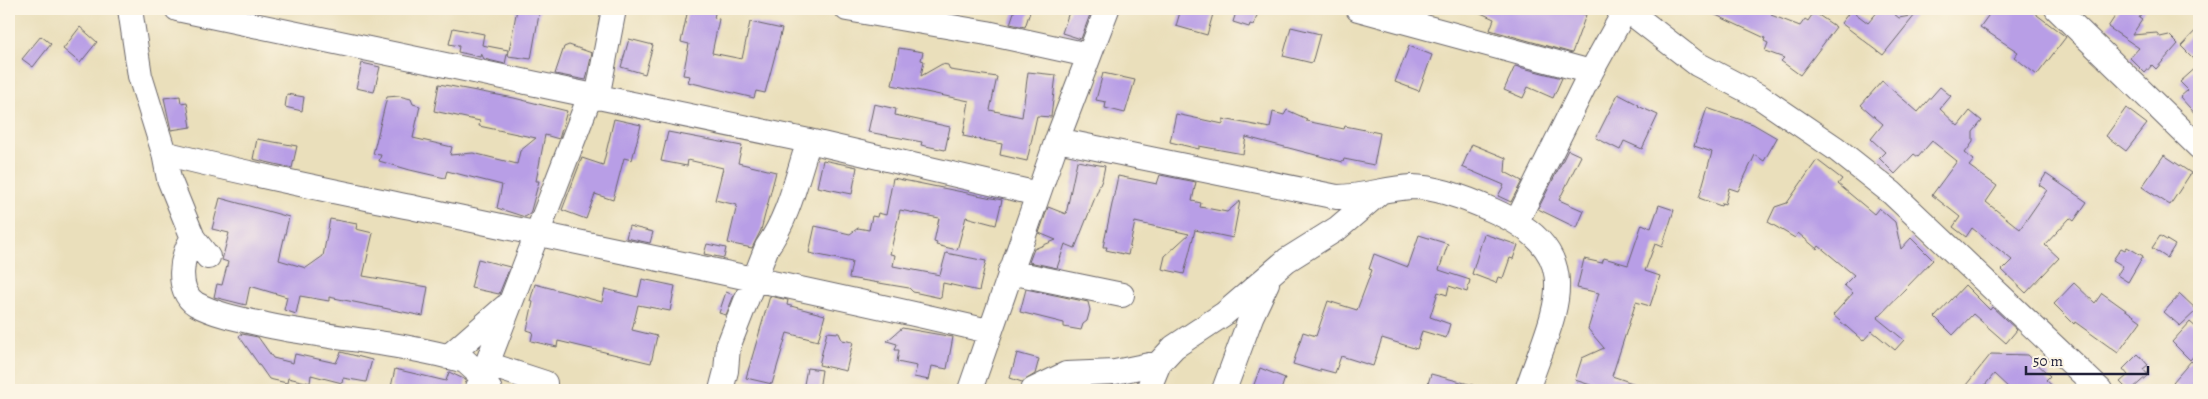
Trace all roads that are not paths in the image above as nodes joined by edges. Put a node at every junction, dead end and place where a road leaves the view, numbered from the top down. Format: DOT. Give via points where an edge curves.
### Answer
graph roads {
  1 [pos="130,9"];
  2 [pos="177,9"];
  3 [pos="614,9"];
  4 [pos="847,9"];
  5 [pos="1107,9"];
  6 [pos="1358,9"];
  7 [pos="1626,9"];
  8 [pos="2057,9"];
  9 [pos="1088,55"];
  10 [pos="1591,72"];
  11 [pos="593,97"];
  12 [pos="1056,140"];
  13 [pos="808,141"];
  14 [pos="2199,147"];
  15 [pos="164,153"];
  16 [pos="1379,193"];
  17 [pos="1038,194"];
  18 [pos="1517,221"];
  19 [pos="537,235"];
  20 [pos="193,238"];
  21 [pos="208,257"];
  22 [pos="1010,272"];
  23 [pos="1272,274"];
  24 [pos="754,280"];
  25 [pos="1122,295"];
  26 [pos="510,303"];
  27 [pos="988,331"];
  28 [pos="448,356"];
  29 [pos="1159,364"];
  30 [pos="484,381"];
  31 [pos="545,384"];
  32 [pos="720,390"];
  33 [pos="970,390"];
  34 [pos="1033,390"];
  35 [pos="1148,390"];
  36 [pos="1224,390"];
  37 [pos="1527,390"];
  38 [pos="2100,390"];
  1 -- 15 [label="street" via="140,76"];
  2 -- 11 [label="street"];
  3 -- 11 [label="street"];
  4 -- 9 [label="street"];
  5 -- 9 [label="street"];
  6 -- 10 [label="street"];
  7 -- 10 [label="street"];
  7 -- 38 [label="street" via="1697,64 1760,97 1835,148 1892,193"];
  8 -- 14 [label="street"];
  9 -- 12 [label="street"];
  10 -- 18 [label="street"];
  11 -- 13 [label="street"];
  11 -- 19 [label="street"];
  12 -- 16 [label="street" via="1337,197"];
  12 -- 17 [label="street"];
  13 -- 17 [label="street"];
  13 -- 24 [label="street" via="780,226 767,247"];
  15 -- 19 [label="street"];
  15 -- 20 [label="street" via="174,195"];
  16 -- 18 [label="street" via="1400,188 1425,188 1472,201"];
  16 -- 23 [label="street" via="1338,228 1286,260"];
  17 -- 22 [label="street"];
  18 -- 37 [label="street" via="1542,243 1557,272 1556,302"];
  19 -- 24 [label="street"];
  19 -- 26 [label="street"];
  20 -- 21 [label="street"];
  20 -- 28 [label="street" via="185,250 183,281 187,294 195,303 277,327"];
  22 -- 25 [label="street"];
  22 -- 27 [label="street"];
  23 -- 29 [label="street" via="1224,314 1174,347"];
  23 -- 36 [label="street" via="1251,317"];
  24 -- 27 [label="street"];
  24 -- 32 [label="street" via="728,347"];
  26 -- 28 [label="street"];
  26 -- 30 [label="street"];
  27 -- 33 [label="street"];
  28 -- 30 [label="street" via="465,361"];
  29 -- 34 [label="street" via="1115,372 1066,374"];
  29 -- 35 [label="street"];
  30 -- 31 [label="street"];
}
